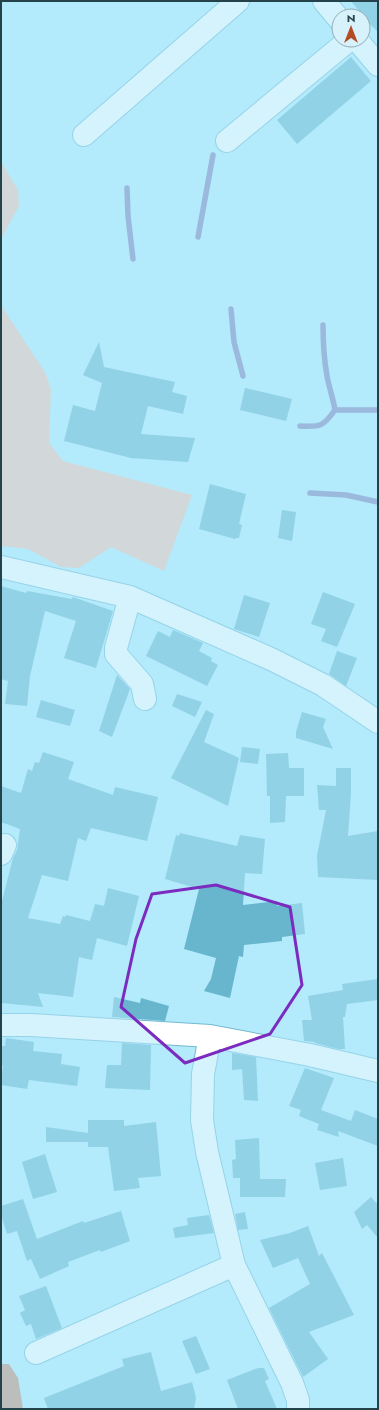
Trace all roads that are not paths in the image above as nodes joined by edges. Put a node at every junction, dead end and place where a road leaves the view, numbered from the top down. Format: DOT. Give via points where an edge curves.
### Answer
graph roads {
  1 [pos="238,1"];
  2 [pos="324,1"];
  3 [pos="331,9"];
  4 [pos="339,48"];
  5 [pos="364,48"];
  6 [pos="378,65"];
  7 [pos="84,135"];
  8 [pos="227,141"];
  9 [pos="1,568"];
  10 [pos="130,597"];
  11 [pos="145,699"];
  12 [pos="378,722"];
  13 [pos="1,1025"];
  14 [pos="210,1036"];
  15 [pos="378,1072"];
  16 [pos="234,1265"];
  17 [pos="36,1353"];
  18 [pos="298,1409"];
  1 -- 7 [label="street"];
  2 -- 3 [label="street"];
  4 -- 8 [label="street"];
  5 -- 6 [label="street"];
  9 -- 10 [label="street"];
  10 -- 11 [label="street" via="116,654 142,684"];
  10 -- 12 [label="street" via="271,659 323,685"];
  13 -- 14 [label="street"];
  14 -- 15 [label="street" via="310,1055"];
  14 -- 16 [label="street" via="203,1074 202,1120 207,1152"];
  16 -- 17 [label="street"];
  16 -- 18 [label="street" via="292,1383 298,1400"];
}
